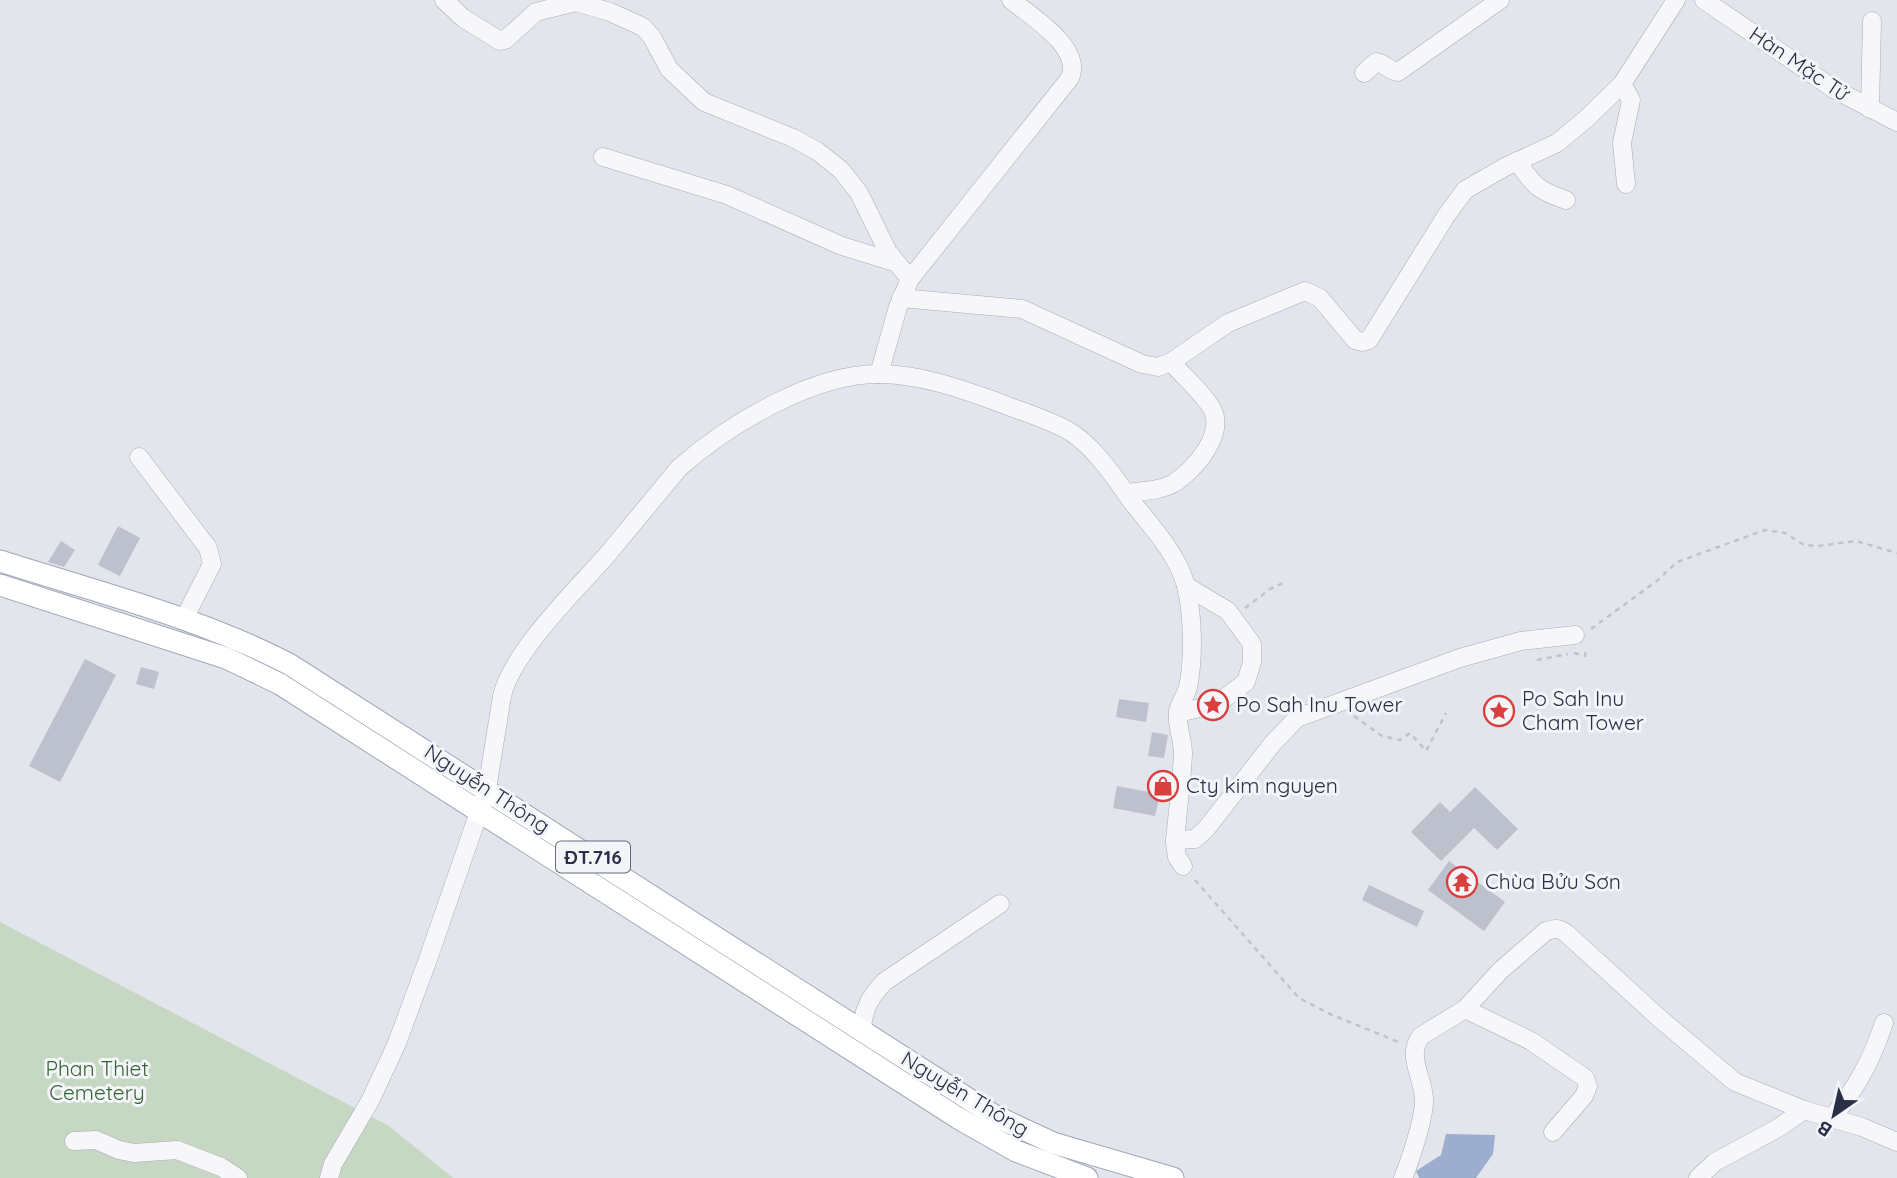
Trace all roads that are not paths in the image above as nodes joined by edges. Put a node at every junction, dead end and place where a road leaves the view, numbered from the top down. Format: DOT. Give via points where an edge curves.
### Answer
graph roads {
  1 [pos="444,0"];
  2 [pos="1011,0"];
  3 [pos="1500,0"];
  4 [pos="1676,0"];
  5 [pos="1714,3"];
  6 [pos="1872,21"];
  7 [pos="1364,73"];
  8 [pos="1622,84"];
  9 [pos="1870,109"];
  10 [pos="1897,122"];
  11 [pos="603,157"];
  12 [pos="1517,161"];
  13 [pos="1626,184"];
  14 [pos="1566,200"];
  15 [pos="894,262"];
  16 [pos="911,279"];
  17 [pos="901,298"];
  18 [pos="1171,362"];
  19 [pos="879,374"];
  20 [pos="139,457"];
  21 [pos="1126,493"];
  22 [pos="0,561"];
  23 [pos="0,585"];
  24 [pos="1186,586"];
  25 [pos="184,619"];
  26 [pos="1575,635"];
  27 [pos="1178,713"];
  28 [pos="487,789"];
  29 [pos="479,812"];
  30 [pos="1175,840"];
  31 [pos="1183,866"];
  32 [pos="1000,904"];
  33 [pos="1465,1009"];
  34 [pos="1884,1023"];
  35 [pos="862,1030"];
  36 [pos="1804,1110"];
  37 [pos="1832,1118"];
  38 [pos="1553,1132"];
  39 [pos="74,1141"];
  40 [pos="1897,1142"];
  41 [pos="238,1178"];
  42 [pos="329,1178"];
  43 [pos="1087,1178"];
  44 [pos="1173,1178"];
  45 [pos="1403,1178"];
  46 [pos="1698,1178"];
  1 -- 15 [label="street" via="500,41 536,12 576,2 643,27 669,69 704,102 793,138 841,170 859,193"];
  2 -- 16 [label="street" via="1063,44 1071,55 1073,71"];
  3 -- 7 [label="street" via="1398,72 1376,62"];
  4 -- 8 [label="street"];
  5 -- 9 [label="street, Hàn Mặc Tử" via="1834,89"];
  6 -- 9 [label="street"];
  8 -- 12 [label="street" via="1557,143"];
  8 -- 13 [label="street" via="1631,100 1622,143"];
  9 -- 10 [label="street, Hàn Mặc Tử"];
  11 -- 15 [label="street" via="727,195 842,246"];
  12 -- 14 [label="street" via="1533,185"];
  12 -- 18 [label="street" via="1465,190 1369,340 1355,340 1320,298 1305,291 1228,323"];
  15 -- 16 [label="street"];
  16 -- 17 [label="street"];
  17 -- 18 [label="street" via="1022,309 1142,364 1158,367"];
  17 -- 19 [label="street"];
  18 -- 21 [label="street" via="1212,408 1213,437 1173,483"];
  19 -- 21 [label="street" via="946,385 1067,430 1108,468"];
  19 -- 28 [label="street" via="834,381 790,397 700,450 679,468 514,666 504,685"];
  20 -- 25 [label="street" via="208,548 212,564"];
  21 -- 24 [label="street" via="1175,562"];
  22 -- 25 [label="main road, Nguyễn Thông / ĐT.716"];
  23 -- 29 [label="main road, Nguyễn Thông / ĐT.716" via="251,669"];
  24 -- 27 [label="street" via="1191,613 1188,688"];
  24 -- 27 [label="street" via="1228,611 1252,644 1252,662 1245,682 1217,704"];
  25 -- 28 [label="main road, Nguyễn Thông / ĐT.716" via="289,664"];
  26 -- 30 [label="street" via="1521,641 1460,658 1297,718 1206,829 1195,839"];
  27 -- 30 [label="street" via="1183,751"];
  28 -- 29 [label="street"];
  28 -- 35 [label="main road, Nguyễn Thông / ĐT.716"];
  29 -- 42 [label="street" via="397,1043"];
  29 -- 43 [label="main road, Nguyễn Thông / ĐT.716" via="958,1118 1016,1151"];
  30 -- 31 [label="street"];
  32 -- 35 [label="street" via="884,982 869,998"];
  33 -- 36 [label="street" via="1546,931 1559,928 1735,1082"];
  33 -- 38 [label="street" via="1531,1041 1585,1078 1584,1096"];
  33 -- 45 [label="street" via="1421,1036 1414,1048 1424,1107"];
  34 -- 37 [label="street" via="1868,1066"];
  35 -- 44 [label="main road, Nguyễn Thông / ĐT.716" via="1023,1130 1084,1154"];
  36 -- 37 [label="street"];
  36 -- 46 [label="street" via="1715,1162"];
  37 -- 40 [label="street"];
  39 -- 41 [label="street" via="96,1140 134,1153 177,1150"];
}
